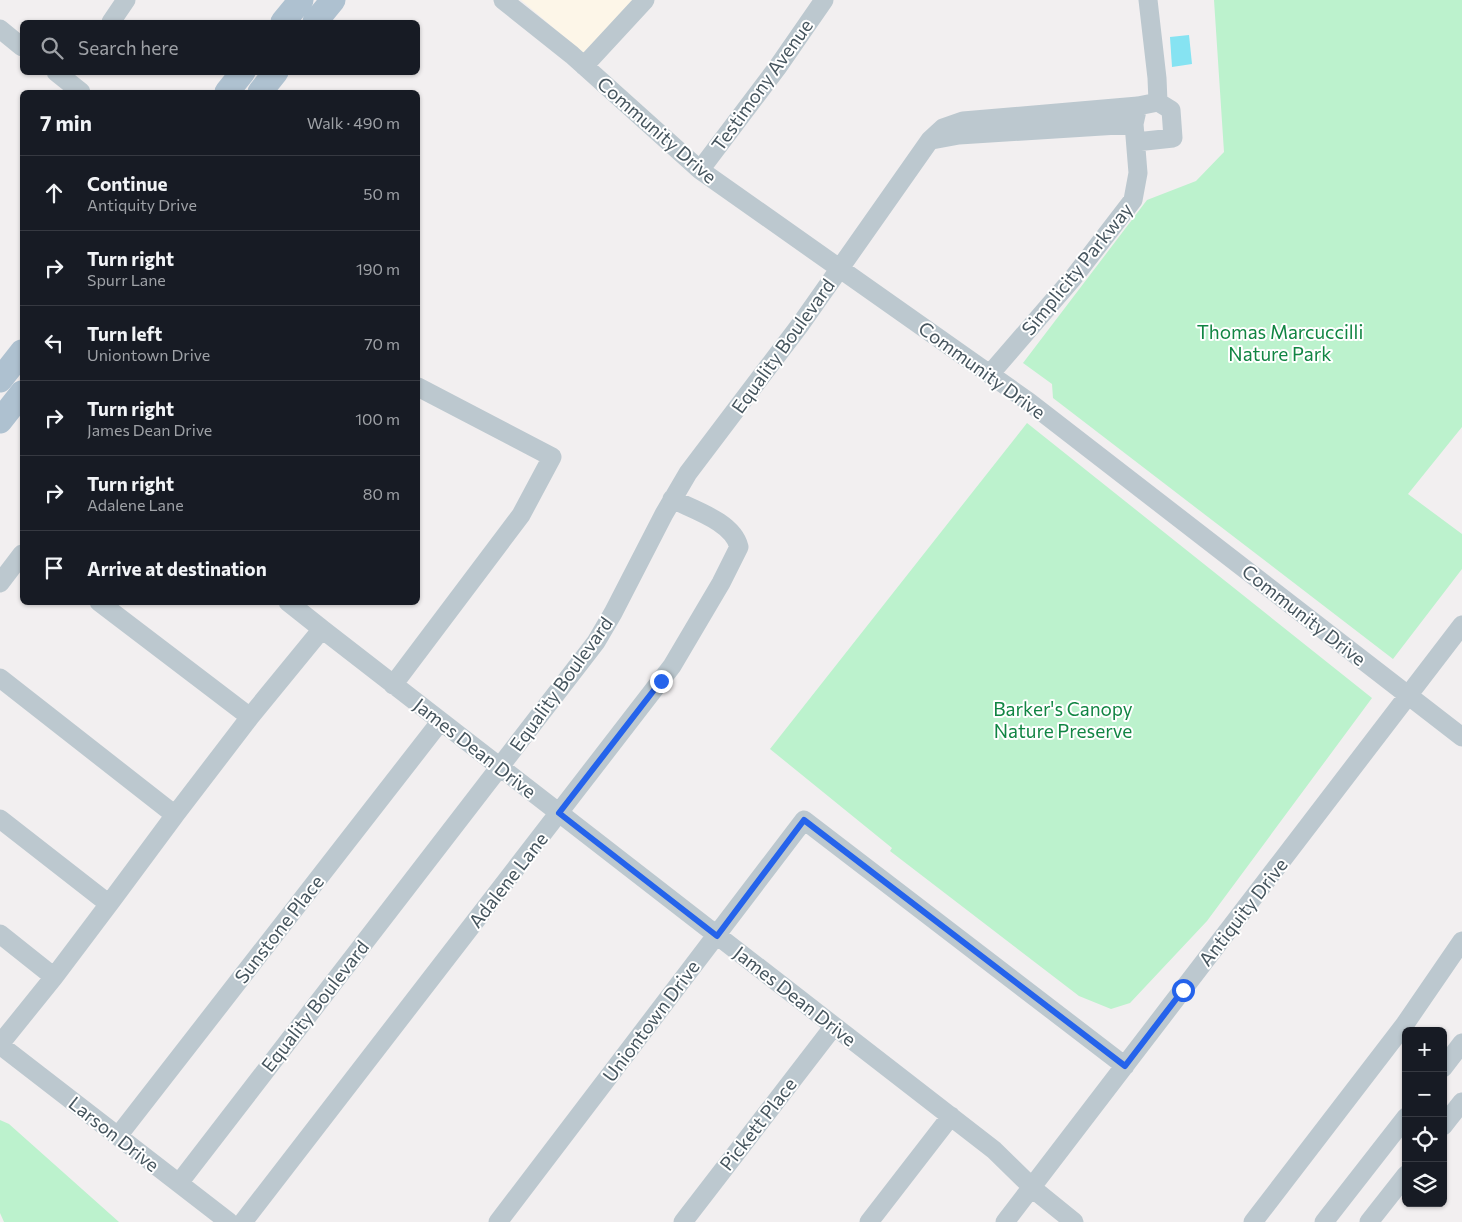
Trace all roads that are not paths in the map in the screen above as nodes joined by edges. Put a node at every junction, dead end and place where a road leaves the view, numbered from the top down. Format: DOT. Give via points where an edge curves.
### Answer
graph roads {
  1 [pos="126,0"];
  2 [pos="301,0"];
  3 [pos="333,0"];
  4 [pos="504,0"];
  5 [pos="645,0"];
  6 [pos="824,0"];
  7 [pos="1148,0"];
  8 [pos="112,20"];
  9 [pos="285,20"];
  10 [pos="317,20"];
  11 [pos="0,29"];
  12 [pos="20,45"];
  13 [pos="584,66"];
  14 [pos="65,75"];
  15 [pos="241,75"];
  16 [pos="274,75"];
  17 [pos="79,90"];
  18 [pos="229,90"];
  19 [pos="262,90"];
  20 [pos="1158,102"];
  21 [pos="1136,124"];
  22 [pos="700,170"];
  23 [pos="839,269"];
  24 [pos="20,355"];
  25 [pos="990,374"];
  26 [pos="0,380"];
  27 [pos="420,388"];
  28 [pos="20,398"];
  29 [pos="0,422"];
  30 [pos="672,499"];
  31 [pos="20,557"];
  32 [pos="0,583"];
  33 [pos="103,605"];
  34 [pos="292,605"];
  35 [pos="1462,625"];
  36 [pos="322,629"];
  37 [pos="0,678"];
  38 [pos="393,685"];
  39 [pos="1409,696"];
  40 [pos="250,717"];
  41 [pos="440,722"];
  42 [pos="1462,737"];
  43 [pos="499,767"];
  44 [pos="559,813"];
  45 [pos="175,815"];
  46 [pos="0,819"];
  47 [pos="109,904"];
  48 [pos="0,934"];
  49 [pos="717,936"];
  50 [pos="1462,941"];
  51 [pos="54,977"];
  52 [pos="834,1026"];
  53 [pos="1462,1043"];
  54 [pos="0,1045"];
  55 [pos="1447,1063"];
  56 [pos="1125,1066"];
  57 [pos="1462,1102"];
  58 [pos="951,1116"];
  59 [pos="1447,1121"];
  60 [pos="1402,1122"];
  61 [pos="118,1136"];
  62 [pos="1402,1179"];
  63 [pos="179,1183"];
  64 [pos="1032,1187"];
  65 [pos="229,1222"];
  66 [pos="243,1222"];
  67 [pos="498,1222"];
  68 [pos="683,1222"];
  69 [pos="869,1222"];
  70 [pos="1005,1222"];
  71 [pos="1074,1222"];
  72 [pos="1253,1222"];
  73 [pos="1324,1222"];
  74 [pos="1369,1222"];
  1 -- 8 [label="street"];
  2 -- 9 [label="main road"];
  3 -- 10 [label="main road"];
  4 -- 13 [label="street, Community Drive"];
  5 -- 13 [label="street"];
  6 -- 22 [label="street, Testimony Avenue"];
  7 -- 20 [label="street"];
  11 -- 12 [label="street"];
  13 -- 22 [label="street, Community Drive"];
  14 -- 17 [label="street"];
  15 -- 18 [label="main road"];
  16 -- 19 [label="main road"];
  20 -- 21 [label="street"];
  20 -- 21 [label="street" via="1171,110 1173,138"];
  21 -- 23 [label="street, Equality Boulevard" via="964,121 943,128 930,140"];
  21 -- 25 [label="street, Simplicity Parkway" via="1138,183 1129,206"];
  22 -- 23 [label="street, Community Drive"];
  23 -- 25 [label="street, Community Drive"];
  23 -- 30 [label="street, Equality Boulevard"];
  24 -- 26 [label="main road"];
  25 -- 39 [label="street, Community Drive"];
  27 -- 38 [label="street" via="552,456 521,515"];
  28 -- 29 [label="main road"];
  30 -- 43 [label="street, Equality Boulevard" via="596,642"];
  30 -- 44 [label="street, Adalene Lane" via="724,526 736,536 740,547 672,666"];
  31 -- 32 [label="street"];
  33 -- 40 [label="street"];
  34 -- 36 [label="street, James Dean Drive"];
  35 -- 39 [label="street, Antiquity Drive"];
  36 -- 38 [label="street, James Dean Drive"];
  36 -- 40 [label="street"];
  37 -- 45 [label="street"];
  38 -- 41 [label="street, James Dean Drive"];
  39 -- 42 [label="street, Community Drive"];
  39 -- 56 [label="street, Antiquity Drive"];
  40 -- 45 [label="street"];
  41 -- 43 [label="street, James Dean Drive"];
  41 -- 61 [label="street, Sunstone Place"];
  43 -- 44 [label="street, James Dean Drive"];
  43 -- 63 [label="street, Equality Boulevard"];
  44 -- 49 [label="street, James Dean Drive"];
  44 -- 66 [label="street, Adalene Lane"];
  45 -- 47 [label="street"];
  46 -- 47 [label="street"];
  47 -- 51 [label="street"];
  48 -- 51 [label="street"];
  49 -- 52 [label="street, James Dean Drive"];
  49 -- 56 [label="street, Uniontown Drive" via="804,820"];
  49 -- 67 [label="street, Uniontown Drive"];
  50 -- 72 [label="street" via="1405,1024"];
  51 -- 54 [label="street"];
  52 -- 58 [label="street, James Dean Drive"];
  52 -- 68 [label="street, Pickett Place"];
  53 -- 55 [label="street"];
  54 -- 61 [label="street, Larson Drive"];
  56 -- 64 [label="street, Antiquity Drive"];
  57 -- 59 [label="street"];
  58 -- 64 [label="street, James Dean Drive" via="994,1150"];
  58 -- 69 [label="street"];
  60 -- 73 [label="street"];
  61 -- 63 [label="street, Larson Drive"];
  62 -- 74 [label="street"];
  63 -- 65 [label="street, Larson Drive"];
  64 -- 70 [label="street, Antiquity Drive"];
  64 -- 71 [label="street, James Dean Drive"];
}
